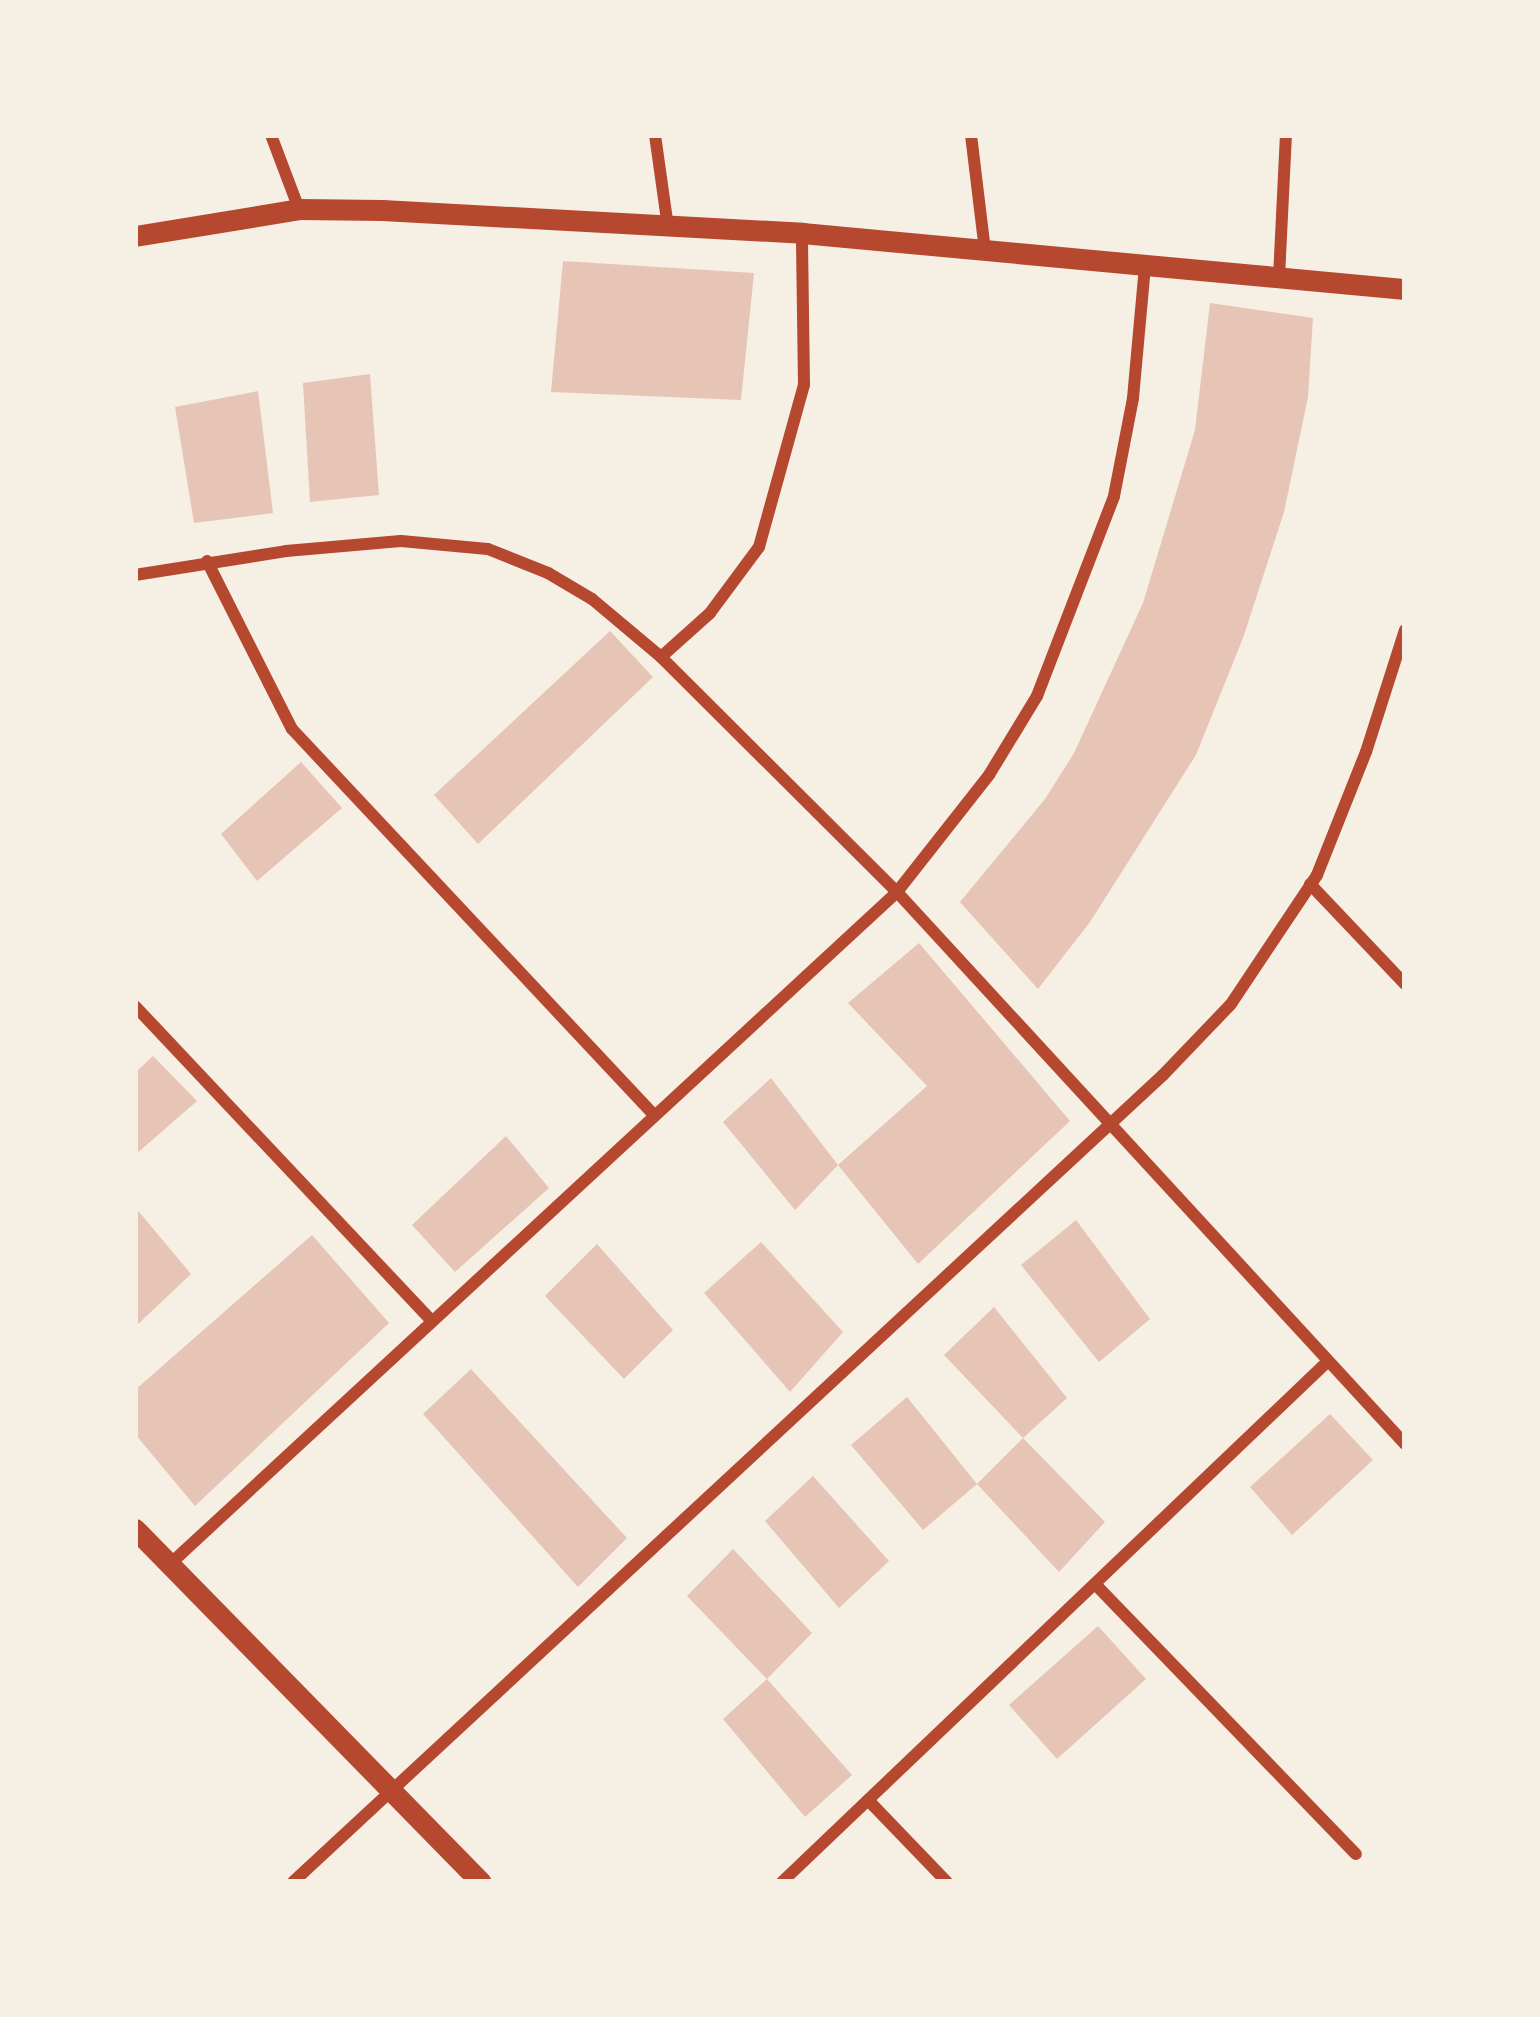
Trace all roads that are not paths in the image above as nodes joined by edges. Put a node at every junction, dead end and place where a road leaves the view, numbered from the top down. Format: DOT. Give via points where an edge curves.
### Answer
graph roads {
  1 [pos="271,135"];
  2 [pos="655,135"];
  3 [pos="971,135"];
  4 [pos="1286,135"];
  5 [pos="299,209"];
  6 [pos="668,228"];
  7 [pos="802,233"];
  8 [pos="135,236"];
  9 [pos="985,251"];
  10 [pos="1144,265"];
  11 [pos="1279,277"];
  12 [pos="1405,289"];
  13 [pos="207,560"];
  14 [pos="135,575"];
  15 [pos="1405,630"];
  16 [pos="661,657"];
  17 [pos="1310,884"];
  18 [pos="897,892"];
  19 [pos="1405,984"];
  20 [pos="135,1006"];
  21 [pos="653,1114"];
  22 [pos="1108,1126"];
  23 [pos="432,1322"];
  24 [pos="1326,1363"];
  25 [pos="1405,1444"];
  26 [pos="135,1529"];
  27 [pos="168,1566"];
  28 [pos="1096,1585"];
  29 [pos="393,1789"];
  30 [pos="868,1799"];
  31 [pos="1356,1854"];
  32 [pos="293,1882"];
  33 [pos="481,1882"];
  34 [pos="782,1882"];
  35 [pos="947,1882"];
  1 -- 5 [label="street"];
  2 -- 6 [label="street"];
  3 -- 9 [label="street"];
  4 -- 11 [label="street"];
  5 -- 6 [label="street"];
  5 -- 8 [label="street"];
  6 -- 7 [label="street"];
  7 -- 9 [label="street"];
  7 -- 16 [label="street" via="804,385 759,547 710,613"];
  9 -- 10 [label="street"];
  10 -- 11 [label="street"];
  10 -- 18 [label="street" via="1114,496 1045,677 989,775"];
  11 -- 12 [label="street"];
  13 -- 14 [label="street"];
  13 -- 16 [label="street" via="401,541 488,549 592,599"];
  13 -- 21 [label="street" via="292,729"];
  15 -- 17 [label="street" via="1366,752"];
  16 -- 18 [label="street"];
  17 -- 19 [label="street"];
  17 -- 22 [label="street" via="1231,1004"];
  18 -- 21 [label="street"];
  18 -- 22 [label="street"];
  20 -- 23 [label="street"];
  21 -- 23 [label="street"];
  22 -- 24 [label="street"];
  22 -- 29 [label="street"];
  23 -- 27 [label="street"];
  24 -- 25 [label="street"];
  24 -- 28 [label="street"];
  26 -- 27 [label="street"];
  27 -- 29 [label="street"];
  28 -- 30 [label="street"];
  28 -- 31 [label="street"];
  29 -- 32 [label="street"];
  29 -- 33 [label="street"];
  30 -- 34 [label="street"];
  30 -- 35 [label="street"];
}
